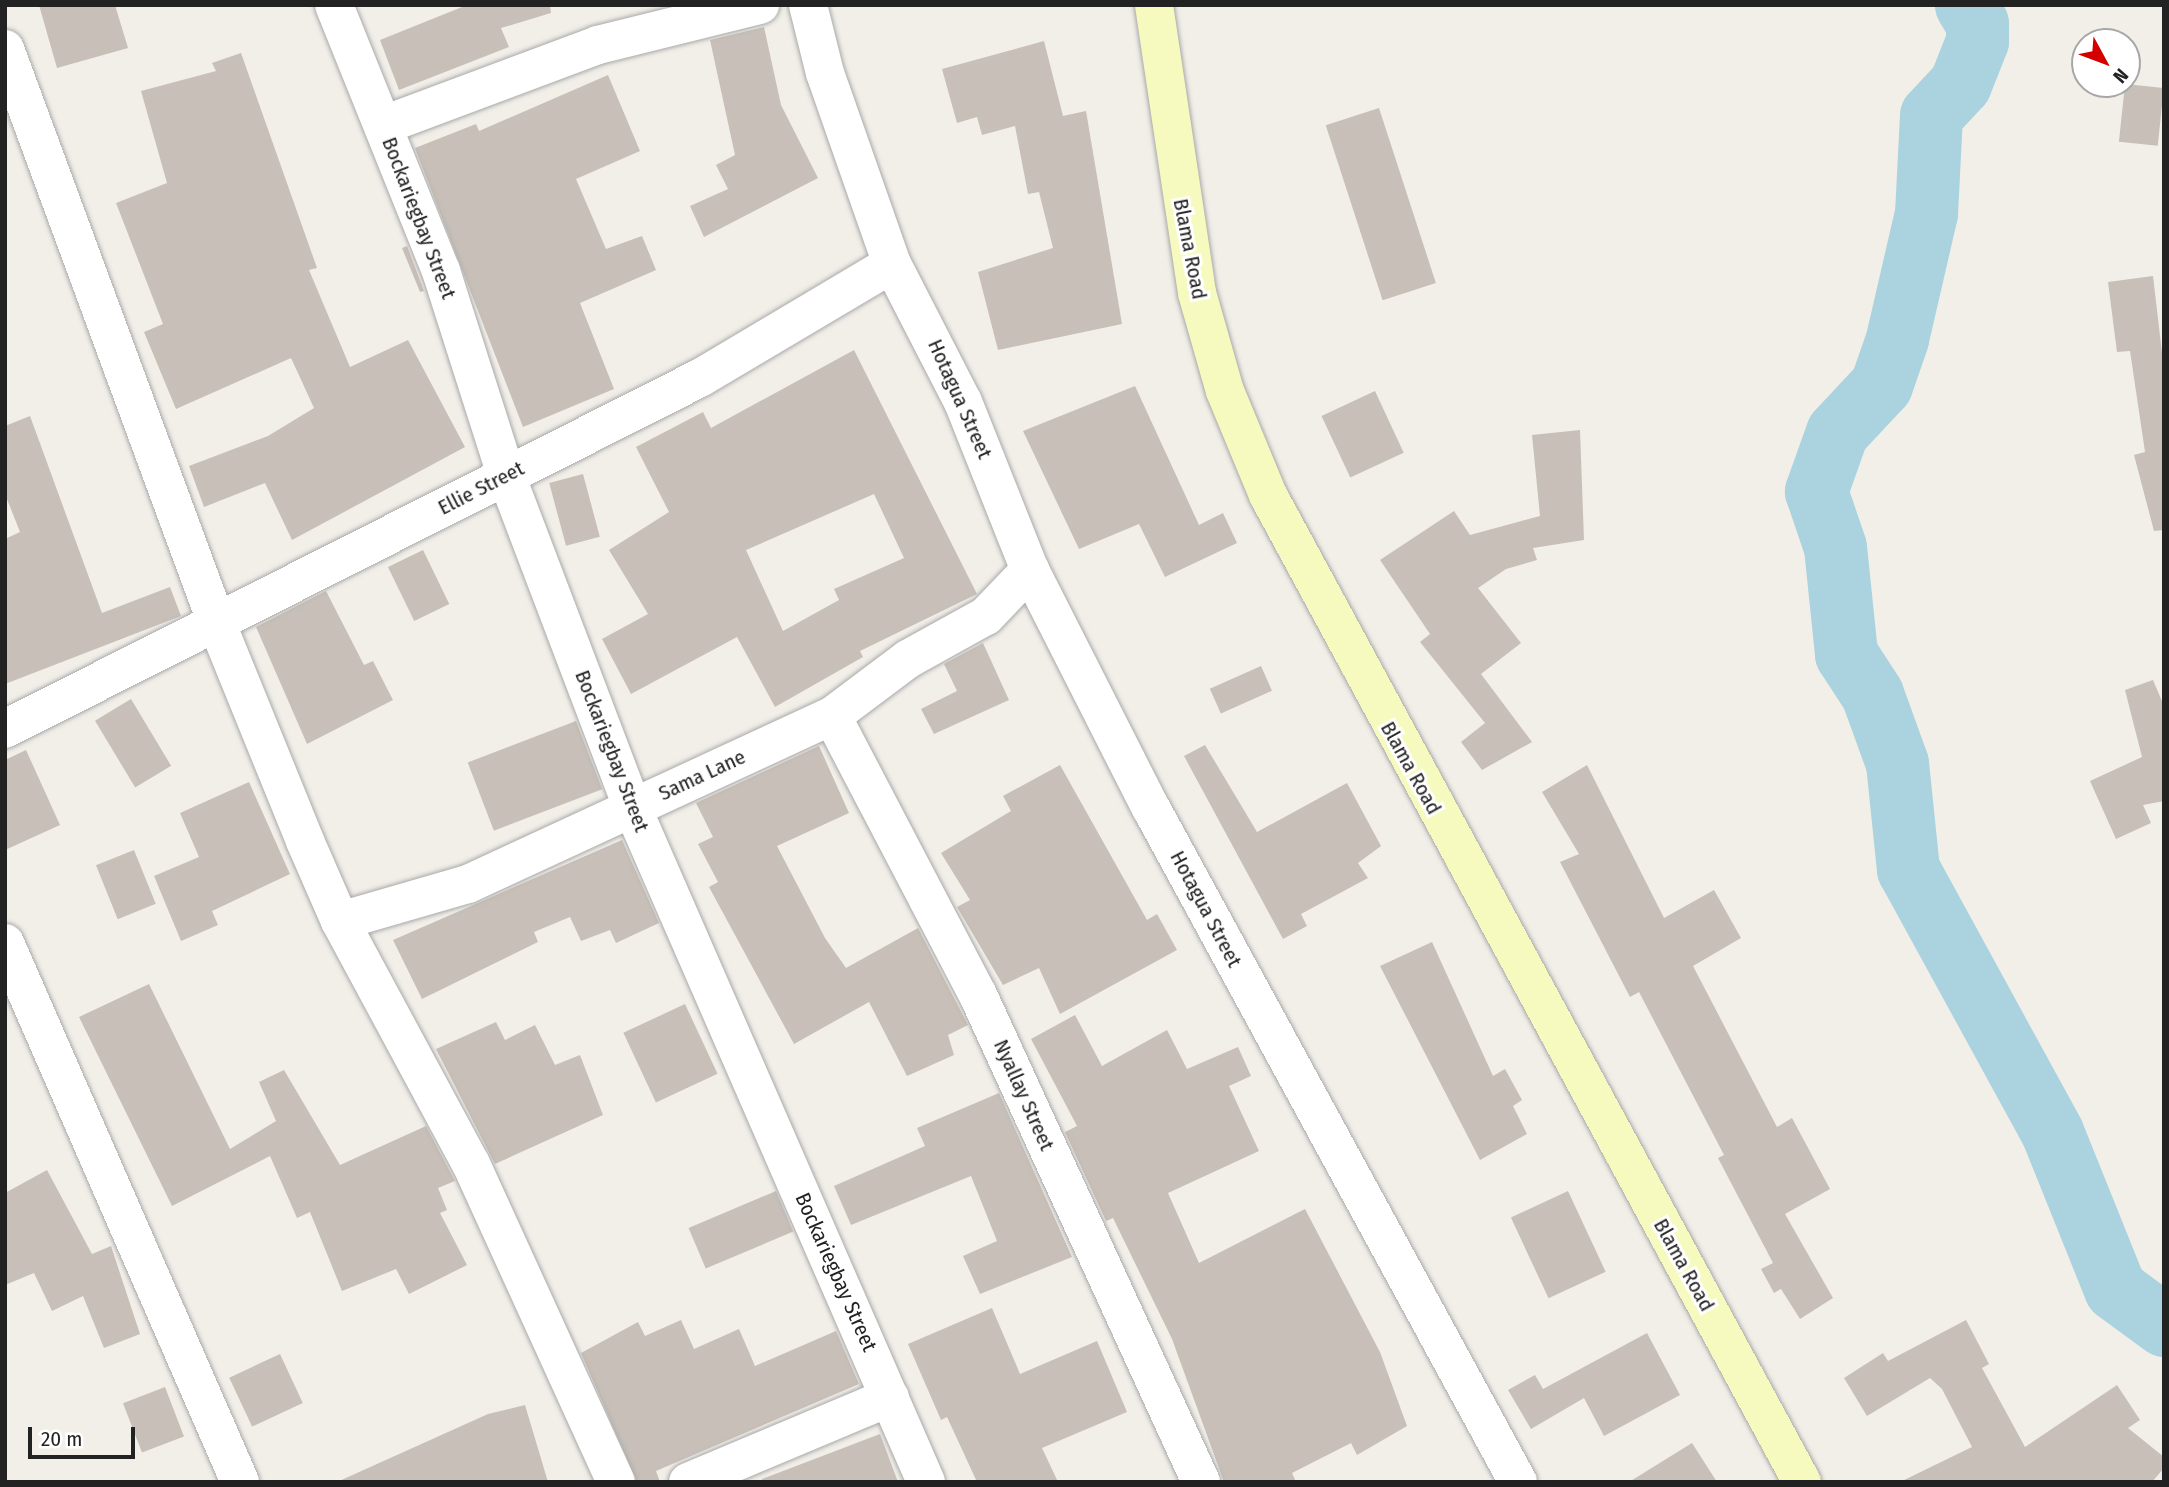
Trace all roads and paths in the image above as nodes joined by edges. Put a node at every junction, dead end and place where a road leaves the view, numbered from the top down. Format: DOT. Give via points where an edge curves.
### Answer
graph roads {
  1 [pos="334,5"];
  2 [pos="760,5"];
  3 [pos="808,5"];
  4 [pos="1154,5"];
  5 [pos="5,49"];
  6 [pos="384,125"];
  7 [pos="892,264"];
  8 [pos="506,475"];
  9 [pos="1030,570"];
  10 [pos="217,624"];
  11 [pos="832,716"];
  12 [pos="5,729"];
  13 [pos="632,807"];
  14 [pos="341,921"];
  15 [pos="5,943"];
  16 [pos="890,1397"];
  17 [pos="240,1482"];
  18 [pos="617,1482"];
  19 [pos="688,1482"];
  20 [pos="926,1482"];
  21 [pos="1201,1482"];
  22 [pos="1518,1482"];
  23 [pos="1802,1482"];
  1 -- 6 [label="street, Bockariegbay Street"];
  2 -- 6 [label="street" via="598,45"];
  3 -- 7 [label="street" via="825,73"];
  4 -- 23 [label="street, Blama Road" via="1197,293 1224,391 1268,495"];
  5 -- 10 [label="street"];
  6 -- 8 [label="street, Bockariegbay Street" via="441,271"];
  7 -- 8 [label="street, Ellie Street" via="700,378"];
  7 -- 9 [label="street, Hotagua Street" via="963,402"];
  8 -- 10 [label="street, Ellie Street"];
  8 -- 13 [label="street, Bockariegbay Street"];
  9 -- 11 [label="street, Sama Lane" via="986,616 908,659"];
  9 -- 22 [label="street, Hotagua Street" via="1151,808"];
  10 -- 12 [label="street, Ellie Street"];
  10 -- 14 [label="street"];
  11 -- 13 [label="street, Sama Lane"];
  11 -- 21 [label="street, Nyallay Street" via="978,995"];
  13 -- 14 [label="street, Sama Lane" via="468,884"];
  13 -- 16 [label="street, Bockariegbay Street"];
  14 -- 18 [label="street" via="471,1164"];
  15 -- 17 [label="street"];
  16 -- 19 [label="street"];
  16 -- 20 [label="street, Bockariegbay Street"];
}
